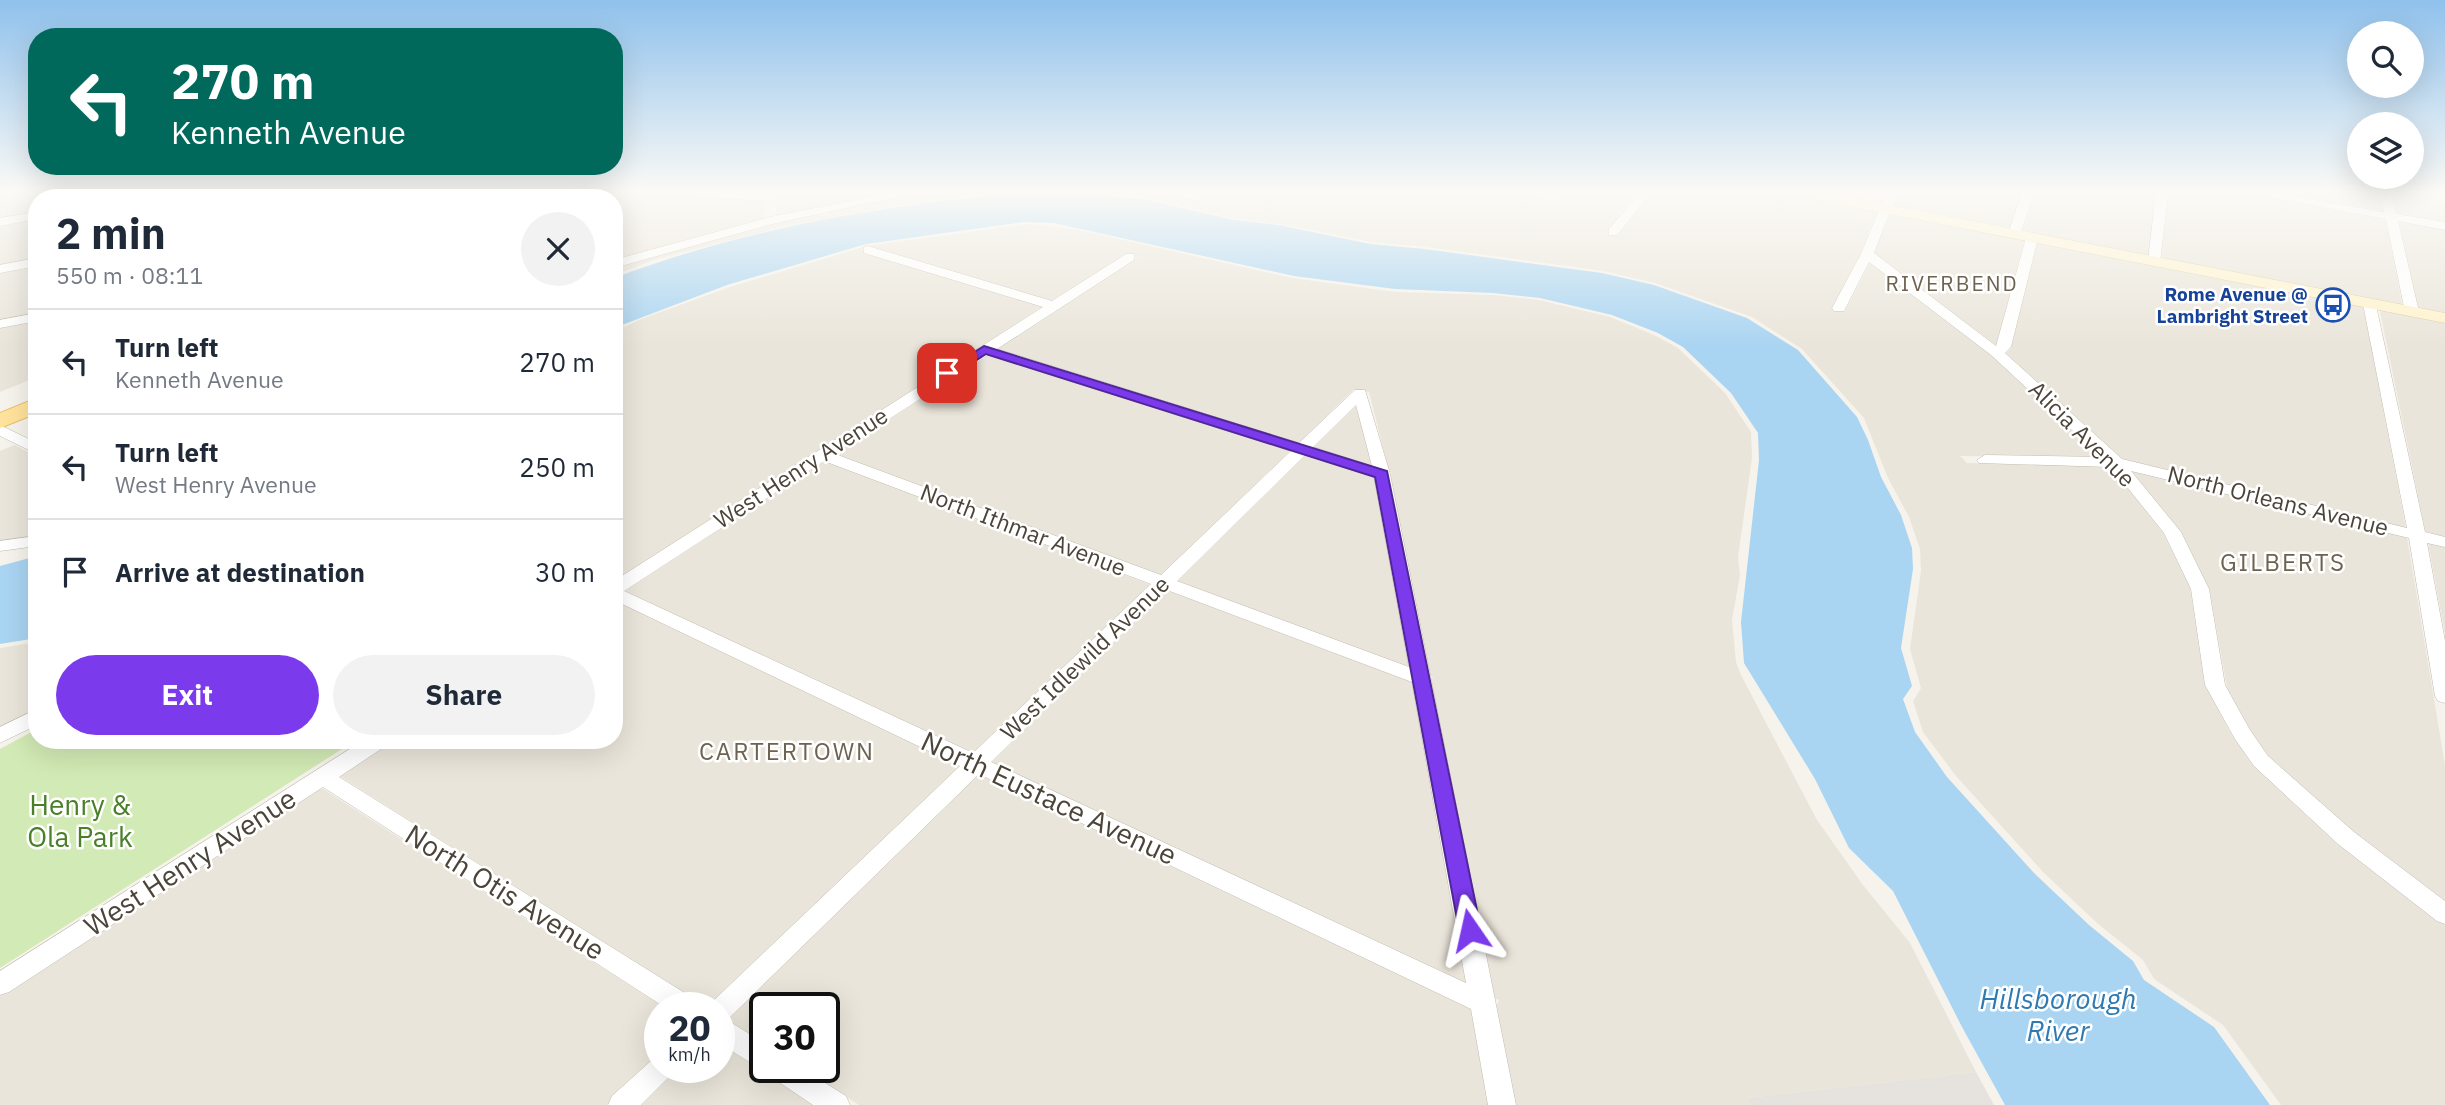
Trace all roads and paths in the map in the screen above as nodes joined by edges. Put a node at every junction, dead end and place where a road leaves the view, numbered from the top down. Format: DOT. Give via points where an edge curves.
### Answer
graph roads {
  1 [pos="685,245"];
  2 [pos="1871,245"];
  3 [pos="2030,245"];
  4 [pos="2067,245"];
  5 [pos="2156,245"];
  6 [pos="2397,245"];
  7 [pos="868,250"];
  8 [pos="1867,254"];
  9 [pos="1130,257"];
  10 [pos="2154,261"];
  11 [pos="623,262"];
  12 [pos="28,264"];
  13 [pos="0,269"];
  14 [pos="2370,304"];
  15 [pos="1054,306"];
  16 [pos="1839,308"];
  17 [pos="2412,312"];
  18 [pos="2445,318"];
  19 [pos="28,319"];
  20 [pos="0,324"];
  21 [pos="984,349"];
  22 [pos="1996,352"];
  23 [pos="28,391"];
  24 [pos="0,402"];
  25 [pos="28,409"];
  26 [pos="0,421"];
  27 [pos="0,430"];
  28 [pos="28,444"];
  29 [pos="1303,448"];
  30 [pos="821,454"];
  31 [pos="1985,460"];
  32 [pos="2116,462"];
  33 [pos="1382,474"];
  34 [pos="2417,535"];
  35 [pos="28,542"];
  36 [pos="2445,542"];
  37 [pos="0,545"];
  38 [pos="1163,583"];
  39 [pos="623,585"];
  40 [pos="623,595"];
  41 [pos="1422,679"];
  42 [pos="2445,696"];
  43 [pos="28,721"];
  44 [pos="0,736"];
  45 [pos="366,749"];
  46 [pos="976,764"];
  47 [pos="323,777"];
  48 [pos="2445,914"];
  49 [pos="0,984"];
  50 [pos="662,992"];
  51 [pos="735,997"];
  52 [pos="1483,1003"];
  53 [pos="645,1083"];
  54 [pos="802,1083"];
  55 [pos="622,1105"];
  56 [pos="836,1105"];
  57 [pos="1502,1105"];
  1 -- 11 [label="street"];
  2 -- 8 [label="street"];
  3 -- 22 [label="street" via="2004,347"];
  4 -- 10 [label="street"];
  5 -- 10 [label="street"];
  6 -- 17 [label="street"];
  7 -- 15 [label="street"];
  8 -- 16 [label="street"];
  8 -- 22 [label="street, Alicia Avenue"];
  9 -- 15 [label="street, West Henry Avenue"];
  10 -- 14 [label="street"];
  12 -- 13 [label="street"];
  14 -- 17 [label="street"];
  14 -- 34 [label="street"];
  15 -- 21 [label="street, West Henry Avenue"];
  17 -- 18 [label="street"];
  19 -- 20 [label="street"];
  21 -- 29 [label="street"];
  21 -- 30 [label="street, West Henry Avenue"];
  22 -- 32 [label="street, Alicia Avenue"];
  23 -- 24 [label="main road"];
  25 -- 26 [label="main road"];
  27 -- 28 [label="street"];
  29 -- 33 [label="street"];
  29 -- 33 [label="street, West Idlewild Avenue" via="1360,393"];
  29 -- 38 [label="street, West Idlewild Avenue"];
  30 -- 38 [label="street, North Ithmar Avenue"];
  30 -- 39 [label="street, West Henry Avenue"];
  31 -- 32 [label="street, North Orleans Avenue"];
  32 -- 34 [label="street, North Orleans Avenue"];
  32 -- 48 [label="street, Alicia Avenue" via="2172,532 2200,589 2216,685 2261,761 2346,838"];
  33 -- 41 [label="street"];
  34 -- 36 [label="street, North Orleans Avenue"];
  34 -- 42 [label="street"];
  35 -- 37 [label="street"];
  38 -- 41 [label="street, North Ithmar Avenue"];
  38 -- 46 [label="street, West Idlewild Avenue"];
  40 -- 46 [label="street, North Eustace Avenue"];
  41 -- 52 [label="street"];
  43 -- 44 [label="street"];
  45 -- 47 [label="street, West Henry Avenue"];
  46 -- 51 [label="street, West Idlewild Avenue"];
  46 -- 52 [label="street, North Eustace Avenue"];
  47 -- 49 [label="street, West Henry Avenue"];
  47 -- 50 [label="street, North Otis Avenue"];
  52 -- 57 [label="street"];
  53 -- 55 [label="street"];
  54 -- 56 [label="street"];
}
